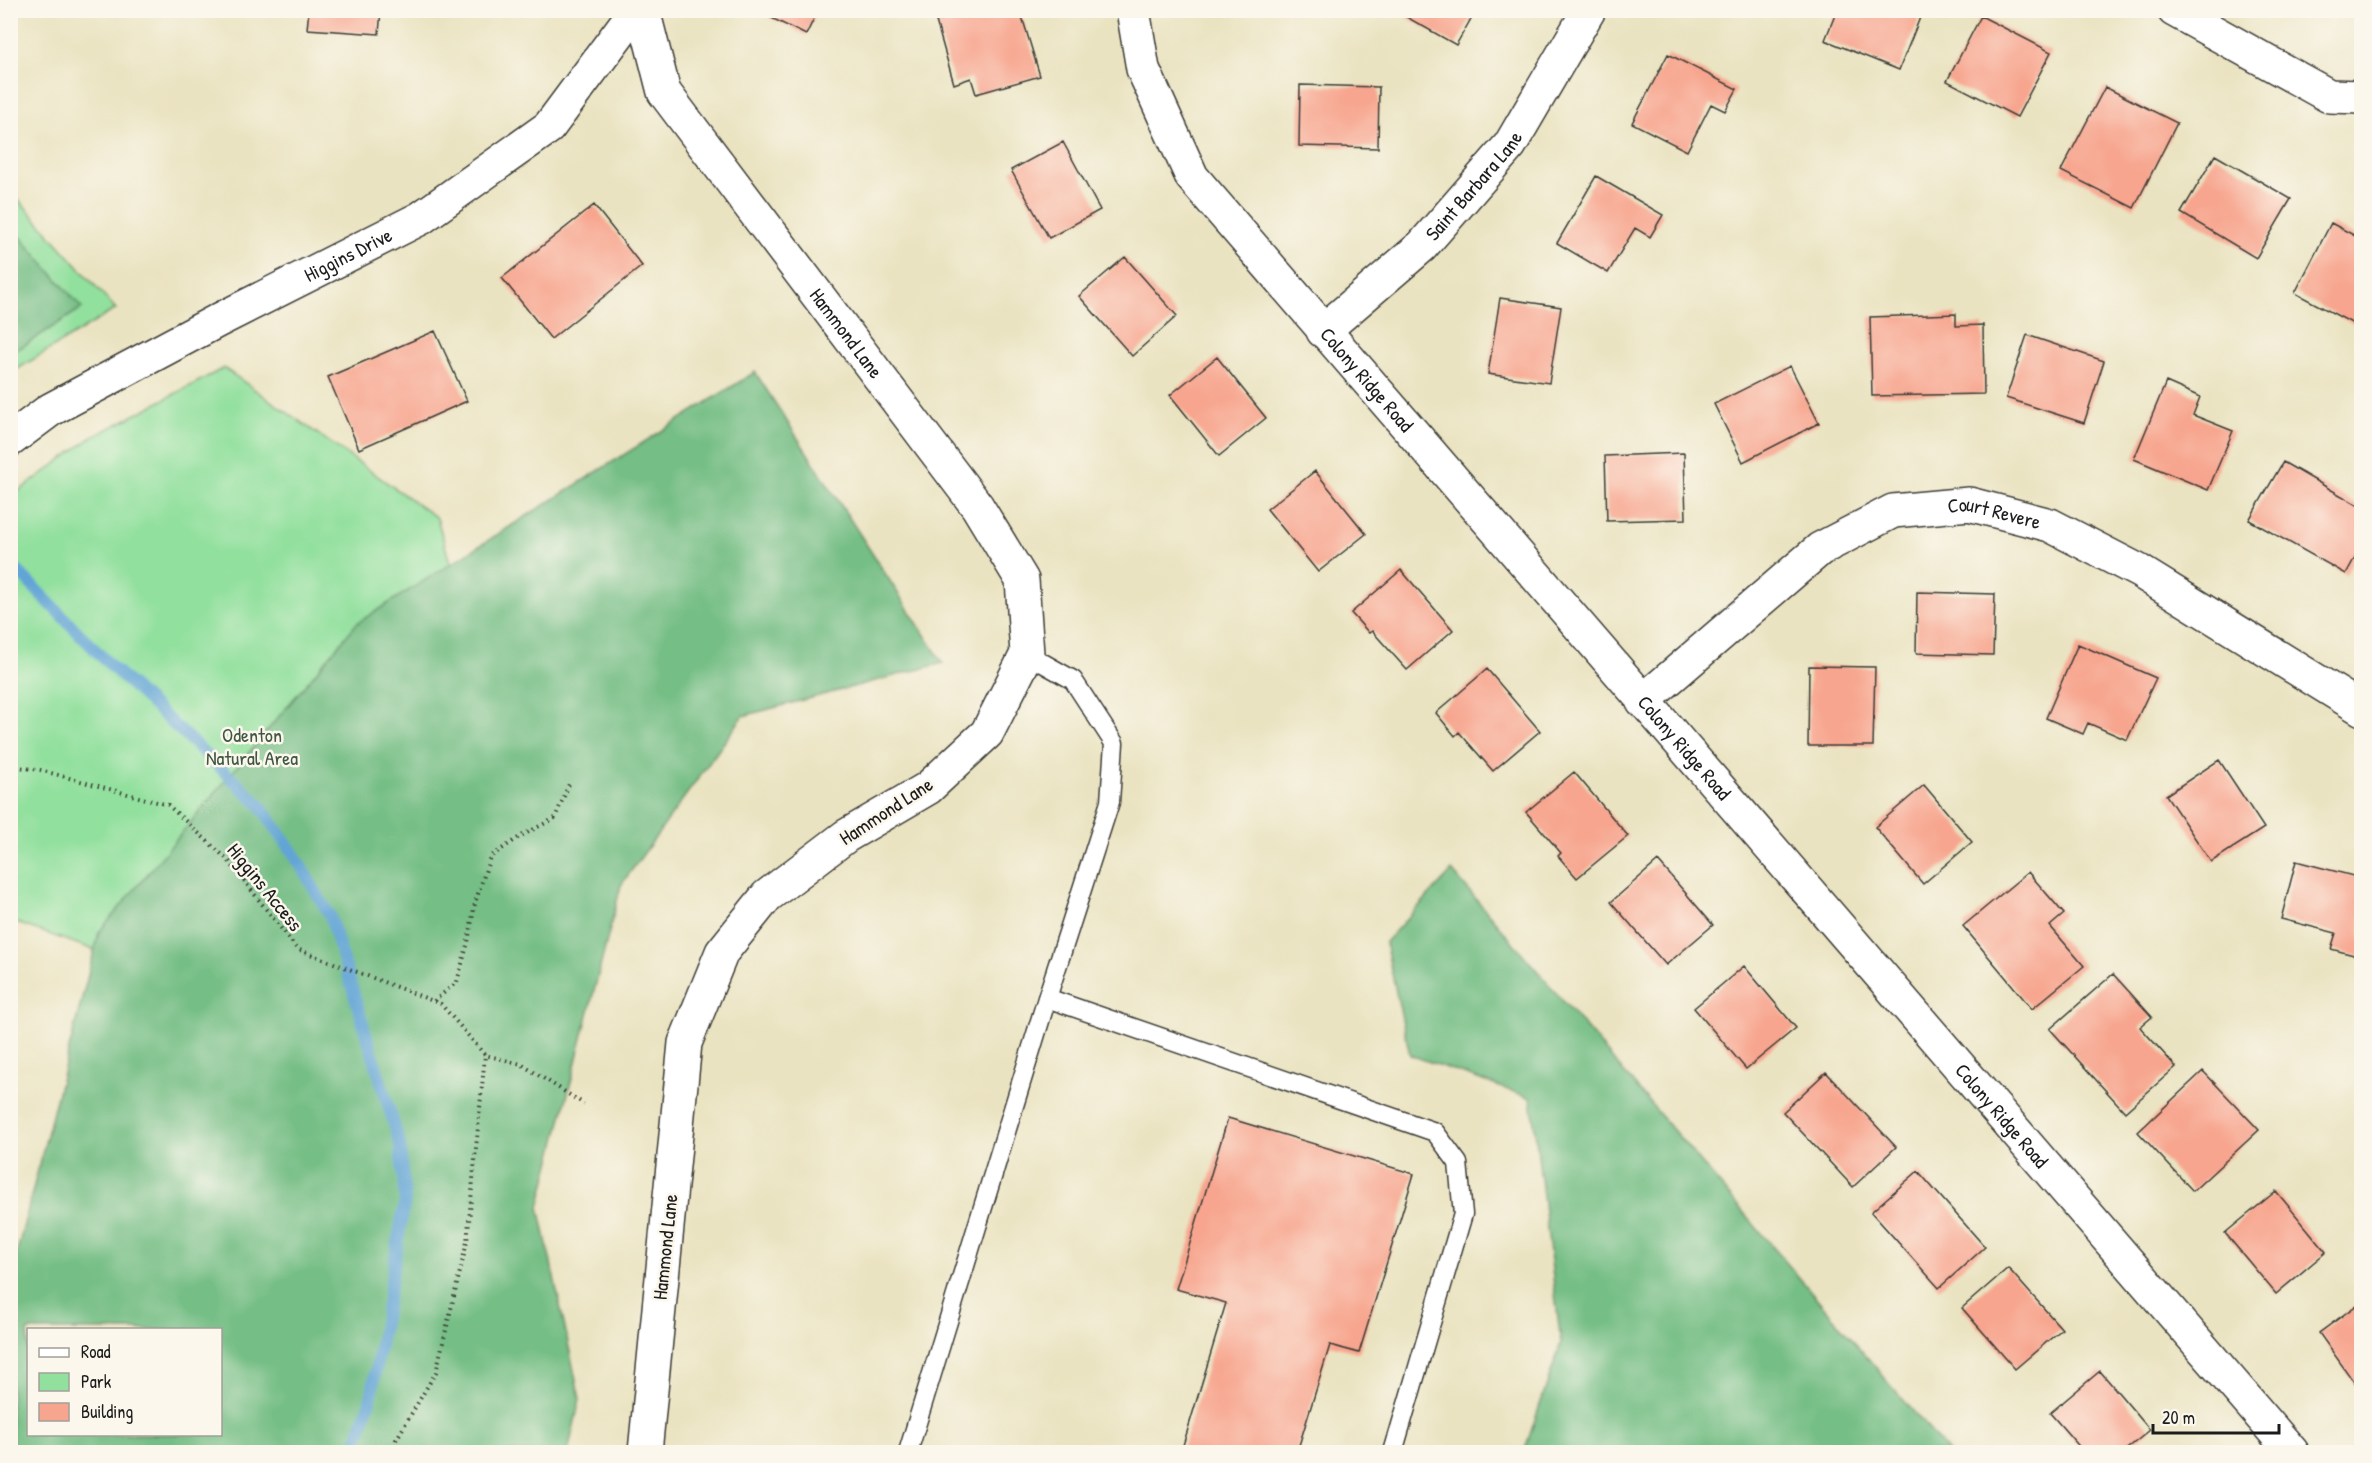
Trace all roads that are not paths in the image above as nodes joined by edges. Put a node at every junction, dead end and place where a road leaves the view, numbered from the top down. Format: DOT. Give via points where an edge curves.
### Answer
graph roads {
  1 [pos="636,10"];
  2 [pos="643,10"];
  3 [pos="1133,10"];
  4 [pos="1589,10"];
  5 [pos="2174,10"];
  6 [pos="2361,97"];
  7 [pos="1323,331"];
  8 [pos="10,440"];
  9 [pos="1027,654"];
  10 [pos="1643,701"];
  11 [pos="2361,709"];
  12 [pos="1047,998"];
  13 [pos="645,1452"];
  14 [pos="908,1452"];
  15 [pos="1393,1452"];
  16 [pos="2292,1452"];
  1 -- 8 [label="street, Higgins Drive" via="549,127 421,218 70,399"];
  2 -- 9 [label="street, Hammond Lane" via="664,92 977,506 1022,580"];
  3 -- 7 [label="street, Colony Ridge Road" via="1143,69 1191,177"];
  4 -- 7 [label="street, Saint Barbara Lane" via="1509,145 1422,246"];
  5 -- 6 [label="street" via="2329,96"];
  7 -- 10 [label="street, Colony Ridge Road"];
  9 -- 12 [label="lane" via="1074,680 1114,743 1110,802"];
  9 -- 13 [label="street, Hammond Lane" via="987,733 928,788 846,836 767,896 722,952 685,1043"];
  10 -- 11 [label="street, Court Revere" via="1820,549 1893,511 1968,504 2050,525 2139,571"];
  10 -- 16 [label="street, Colony Ridge Road"];
  12 -- 14 [label="lane"];
  12 -- 15 [label="lane" via="1435,1132 1458,1163 1463,1214"];
}
